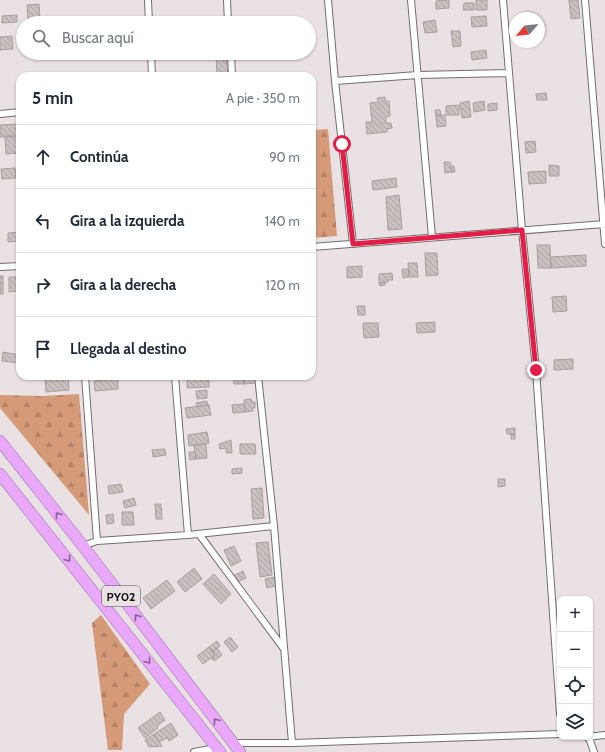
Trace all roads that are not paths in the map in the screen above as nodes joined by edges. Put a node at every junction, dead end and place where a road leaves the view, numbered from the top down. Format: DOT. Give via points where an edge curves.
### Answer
graph roads {
  1 [pos="148,0"];
  2 [pos="227,0"];
  3 [pos="328,0"];
  4 [pos="411,0"];
  5 [pos="502,0"];
  6 [pos="585,0"];
  7 [pos="149,16"];
  8 [pos="228,16"];
  9 [pos="151,60"];
  10 [pos="231,60"];
  11 [pos="152,72"];
  12 [pos="232,72"];
  13 [pos="508,73"];
  14 [pos="418,75"];
  15 [pos="334,81"];
  16 [pos="16,112"];
  17 [pos="0,114"];
  18 [pos="604,224"];
  19 [pos="522,230"];
  20 [pos="432,237"];
  21 [pos="353,244"];
  22 [pos="605,244"];
  23 [pos="316,246"];
  24 [pos="16,266"];
  25 [pos="0,267"];
  26 [pos="85,380"];
  27 [pos="175,380"];
  28 [pos="258,380"];
  29 [pos="0,441"];
  30 [pos="0,474"];
  31 [pos="274,526"];
  32 [pos="199,534"];
  33 [pos="188,535"];
  34 [pos="97,541"];
  35 [pos="83,546"];
  36 [pos="284,649"];
  37 [pos="559,704"];
  38 [pos="557,734"];
  39 [pos="605,735"];
  40 [pos="593,736"];
  41 [pos="589,740"];
  42 [pos="233,742"];
  43 [pos="292,743"];
  44 [pos="218,750"];
  45 [pos="194,752"];
  46 [pos="240,752"];
  47 [pos="594,752"];
  1 -- 7 [label="street"];
  2 -- 8 [label="street"];
  3 -- 15 [label="street"];
  4 -- 14 [label="street"];
  5 -- 13 [label="street"];
  6 -- 18 [label="street"];
  9 -- 11 [label="street"];
  10 -- 12 [label="street"];
  13 -- 14 [label="street"];
  13 -- 19 [label="street"];
  14 -- 15 [label="street"];
  14 -- 20 [label="street"];
  15 -- 21 [label="street"];
  16 -- 17 [label="street"];
  18 -- 19 [label="street"];
  18 -- 22 [label="street"];
  19 -- 20 [label="street"];
  19 -- 37 [label="street" via="536,370"];
  20 -- 21 [label="street"];
  21 -- 23 [label="street"];
  24 -- 25 [label="street"];
  26 -- 34 [label="street"];
  27 -- 33 [label="street"];
  28 -- 31 [label="street"];
  35 -- 29 [label="highway, PY02, one-way"];
  30 -- 44 [label="highway, PY02, one-way"];
  31 -- 32 [label="street"];
  31 -- 36 [label="street"];
  32 -- 33 [label="street"];
  32 -- 36 [label="street"];
  33 -- 34 [label="street"];
  34 -- 35 [label="street"];
  42 -- 35 [label="highway, PY02, one-way"];
  36 -- 43 [label="street"];
  38 -- 43 [label="street"];
  39 -- 40 [label="street"];
  41 -- 47 [label="street"];
  42 -- 43 [label="street"];
  42 -- 46 [label="highway, PY02"];
  44 -- 45 [label="street"];
}
